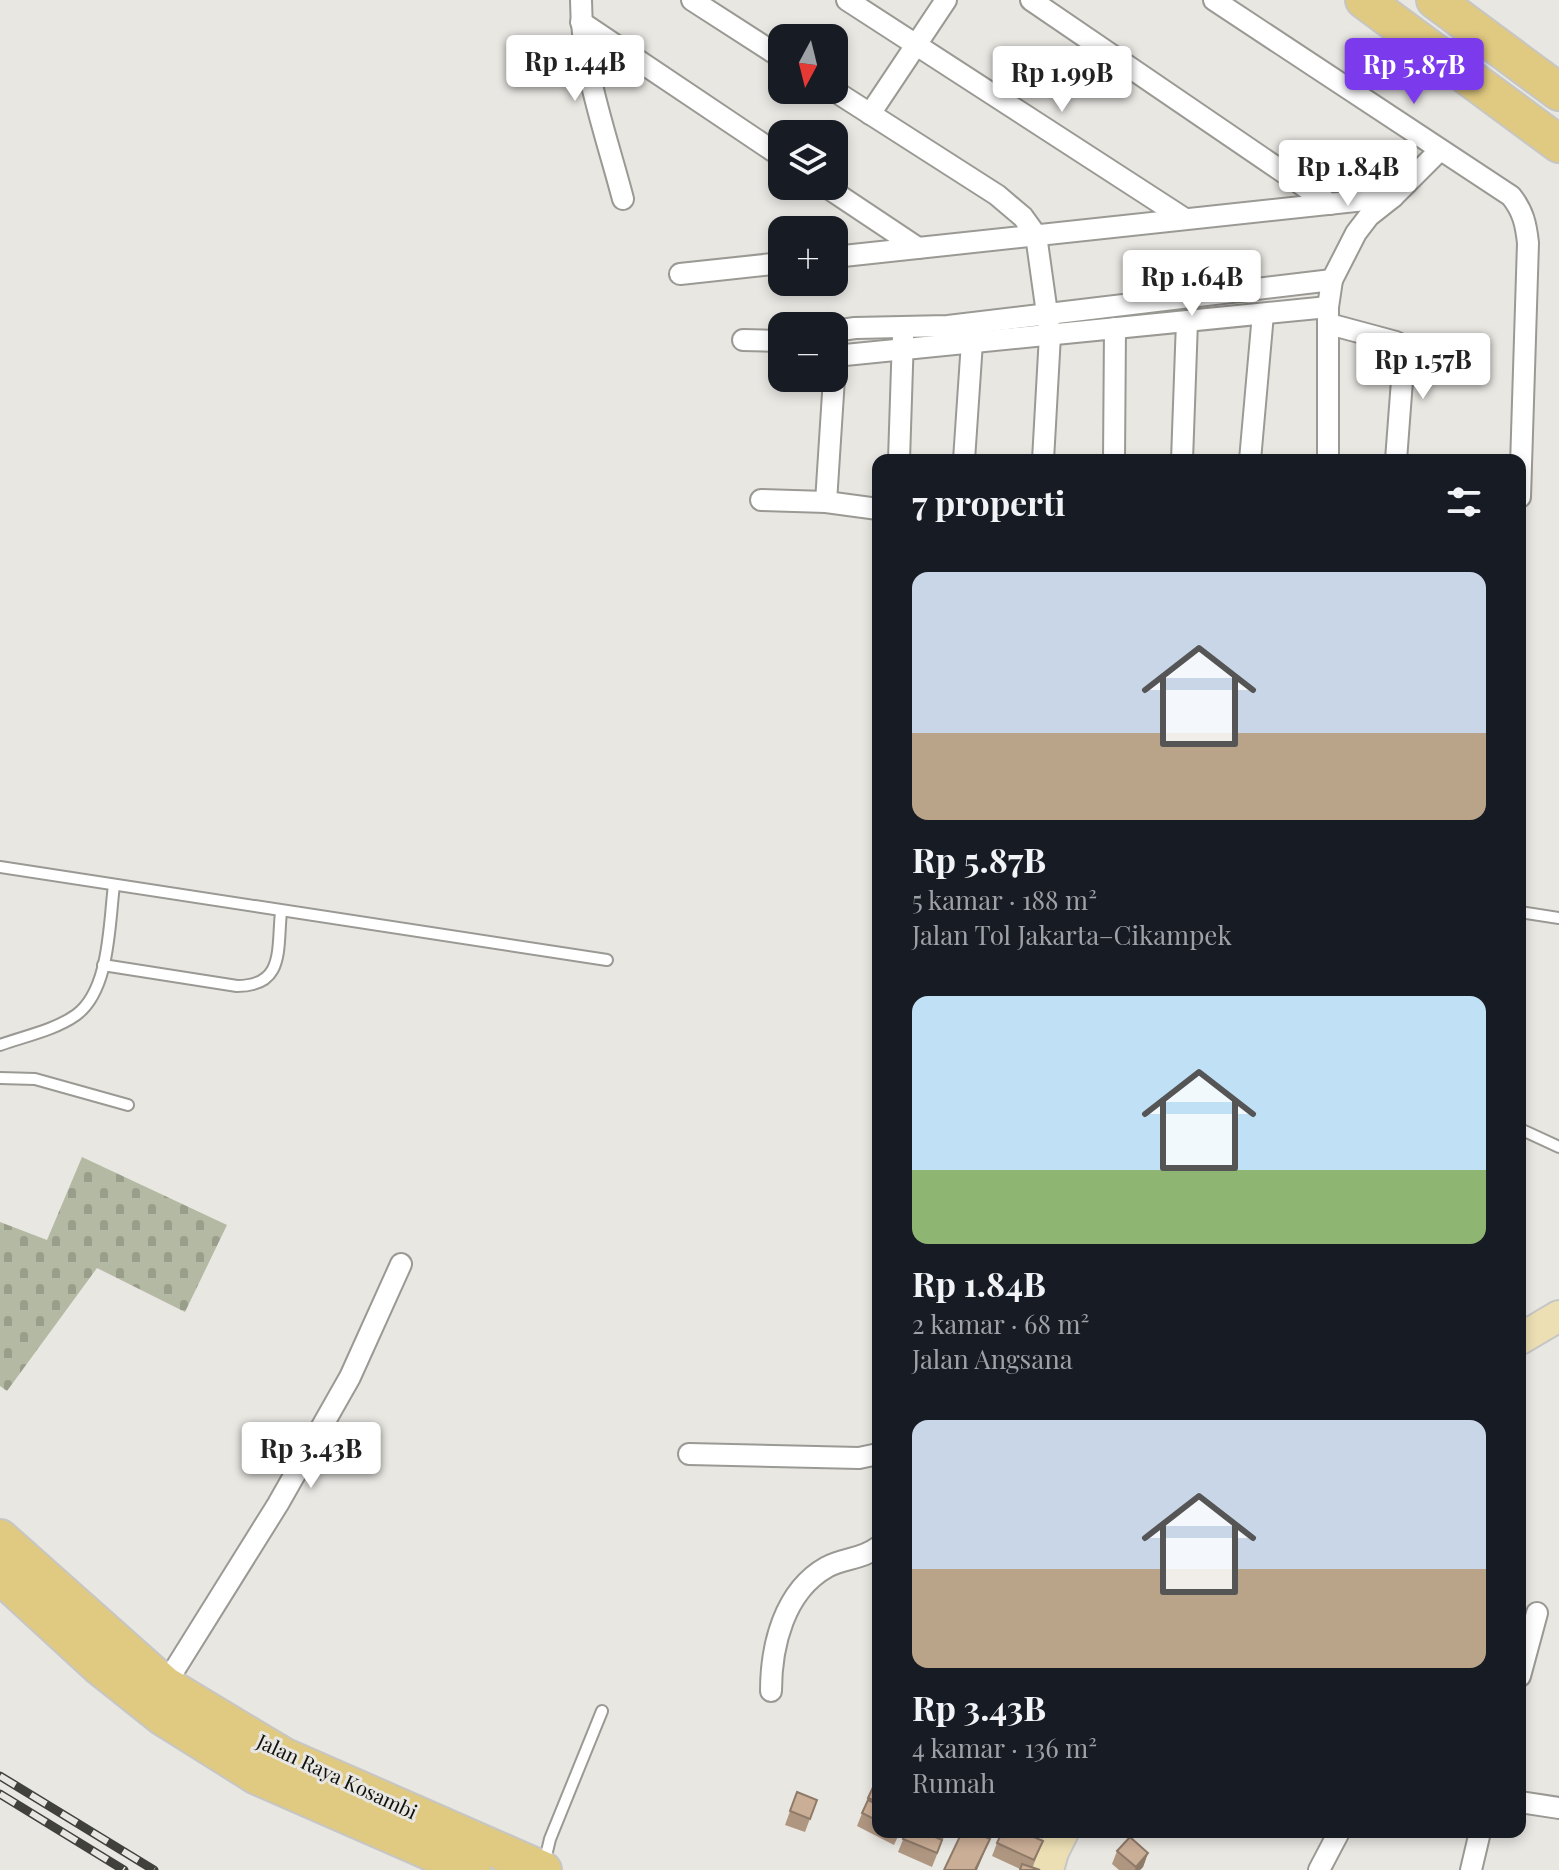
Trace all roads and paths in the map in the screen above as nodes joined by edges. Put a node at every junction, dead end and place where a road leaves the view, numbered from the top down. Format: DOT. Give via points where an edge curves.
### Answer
graph roads {
  1 [pos="581,0"];
  2 [pos="692,0"];
  3 [pos="847,0"];
  4 [pos="946,0"];
  5 [pos="1031,0"];
  6 [pos="1214,0"];
  7 [pos="1364,0"];
  8 [pos="1435,0"];
  9 [pos="581,22"];
  10 [pos="915,46"];
  11 [pos="768,49"];
  12 [pos="1559,92"];
  13 [pos="848,100"];
  14 [pos="870,114"];
  15 [pos="1559,144"];
  16 [pos="768,148"];
  17 [pos="1440,150"];
  18 [pos="1393,197"];
  19 [pos="623,199"];
  20 [pos="846,200"];
  21 [pos="1330,204"];
  22 [pos="1185,219"];
  23 [pos="1036,235"];
  24 [pos="918,248"];
  25 [pos="848,256"];
  26 [pos="768,265"];
  27 [pos="680,274"];
  28 [pos="1332,280"];
  29 [pos="1224,292"];
  30 [pos="1047,313"];
  31 [pos="1263,314"];
  32 [pos="1329,316"];
  33 [pos="1225,318"];
  34 [pos="1187,321"];
  35 [pos="903,327"];
  36 [pos="1115,328"];
  37 [pos="848,329"];
  38 [pos="1050,335"];
  39 [pos="743,340"];
  40 [pos="768,341"];
  41 [pos="972,342"];
  42 [pos="903,349"];
  43 [pos="848,355"];
  44 [pos="833,392"];
  45 [pos="899,454"];
  46 [pos="964,454"];
  47 [pos="1043,454"];
  48 [pos="1114,454"];
  49 [pos="1182,454"];
  50 [pos="1251,454"];
  51 [pos="1328,454"];
  52 [pos="1396,454"];
  53 [pos="1521,454"];
  54 [pos="761,500"];
  55 [pos="826,502"];
  56 [pos="872,508"];
  57 [pos="0,867"];
  58 [pos="114,885"];
  59 [pos="281,912"];
  60 [pos="1526,913"];
  61 [pos="1559,918"];
  62 [pos="607,960"];
  63 [pos="103,965"];
  64 [pos="0,1045"];
  65 [pos="0,1078"];
  66 [pos="128,1105"];
  67 [pos="1526,1132"];
  68 [pos="1559,1147"];
  69 [pos="401,1264"];
  70 [pos="1559,1316"];
  71 [pos="1526,1335"];
  72 [pos="689,1454"];
  73 [pos="872,1455"];
  74 [pos="0,1538"];
  75 [pos="872,1552"];
  76 [pos="0,1575"];
  77 [pos="1537,1613"];
  78 [pos="1526,1654"];
  79 [pos="165,1685"];
  80 [pos="771,1691"];
  81 [pos="602,1711"];
  82 [pos="1526,1803"];
  83 [pos="1559,1808"];
  84 [pos="1336,1838"];
  85 [pos="1479,1838"];
  86 [pos="472,1870"];
  87 [pos="542,1870"];
  88 [pos="1319,1870"];
  89 [pos="1471,1870"];
  1 -- 9 [label="street"];
  2 -- 11 [label="street"];
  3 -- 10 [label="street"];
  4 -- 10 [label="street"];
  5 -- 21 [label="street"];
  6 -- 17 [label="street"];
  7 -- 15 [label="highway"];
  8 -- 12 [label="highway"];
  9 -- 16 [label="street"];
  9 -- 19 [label="street"];
  10 -- 14 [label="street"];
  10 -- 22 [label="street"];
  13 -- 14 [label="street"];
  14 -- 23 [label="street" via="997,195"];
  17 -- 18 [label="street"];
  17 -- 53 [label="street" via="1511,196 1525,220"];
  18 -- 21 [label="street"];
  18 -- 28 [label="street" via="1356,233"];
  20 -- 24 [label="street"];
  21 -- 22 [label="street"];
  22 -- 23 [label="street"];
  23 -- 24 [label="street"];
  23 -- 30 [label="street"];
  24 -- 25 [label="street"];
  26 -- 27 [label="street"];
  28 -- 29 [label="street"];
  28 -- 32 [label="street"];
  29 -- 30 [label="street"];
  29 -- 33 [label="street"];
  30 -- 35 [label="street"];
  30 -- 38 [label="street"];
  31 -- 32 [label="street"];
  31 -- 33 [label="street"];
  31 -- 50 [label="street"];
  32 -- 51 [label="street"];
  32 -- 52 [label="street" via="1403,348"];
  33 -- 34 [label="street"];
  34 -- 36 [label="street"];
  34 -- 49 [label="street"];
  35 -- 37 [label="street"];
  35 -- 42 [label="street"];
  36 -- 38 [label="street"];
  36 -- 48 [label="street"];
  38 -- 41 [label="street"];
  38 -- 47 [label="street"];
  39 -- 40 [label="street"];
  41 -- 42 [label="street"];
  41 -- 46 [label="street"];
  42 -- 43 [label="street"];
  42 -- 45 [label="street"];
  44 -- 55 [label="street"];
  54 -- 55 [label="street"];
  55 -- 56 [label="street"];
  57 -- 58 [label="lane"];
  58 -- 59 [label="lane"];
  58 -- 63 [label="lane"];
  59 -- 62 [label="lane"];
  59 -- 63 [label="lane" via="275,964 269,977 253,986"];
  60 -- 61 [label="lane"];
  63 -- 64 [label="lane" via="97,989 74,1016"];
  65 -- 66 [label="lane" via="35,1079"];
  67 -- 68 [label="lane"];
  69 -- 79 [label="street" via="350,1377"];
  70 -- 71 [label="main road"];
  72 -- 73 [label="street"];
  74 -- 79 [label="highway, Jalan Raya Kosambi"];
  75 -- 80 [label="street" via="826,1568 804,1584 773,1646"];
  76 -- 86 [label="highway, Jalan Raya Kosambi" via="152,1709 257,1776"];
  77 -- 78 [label="street"];
  79 -- 87 [label="highway, Jalan Raya Kosambi" via="283,1756"];
  81 -- 87 [label="lane"];
  82 -- 83 [label="street"];
  84 -- 88 [label="street"];
  85 -- 89 [label="street"];
}
